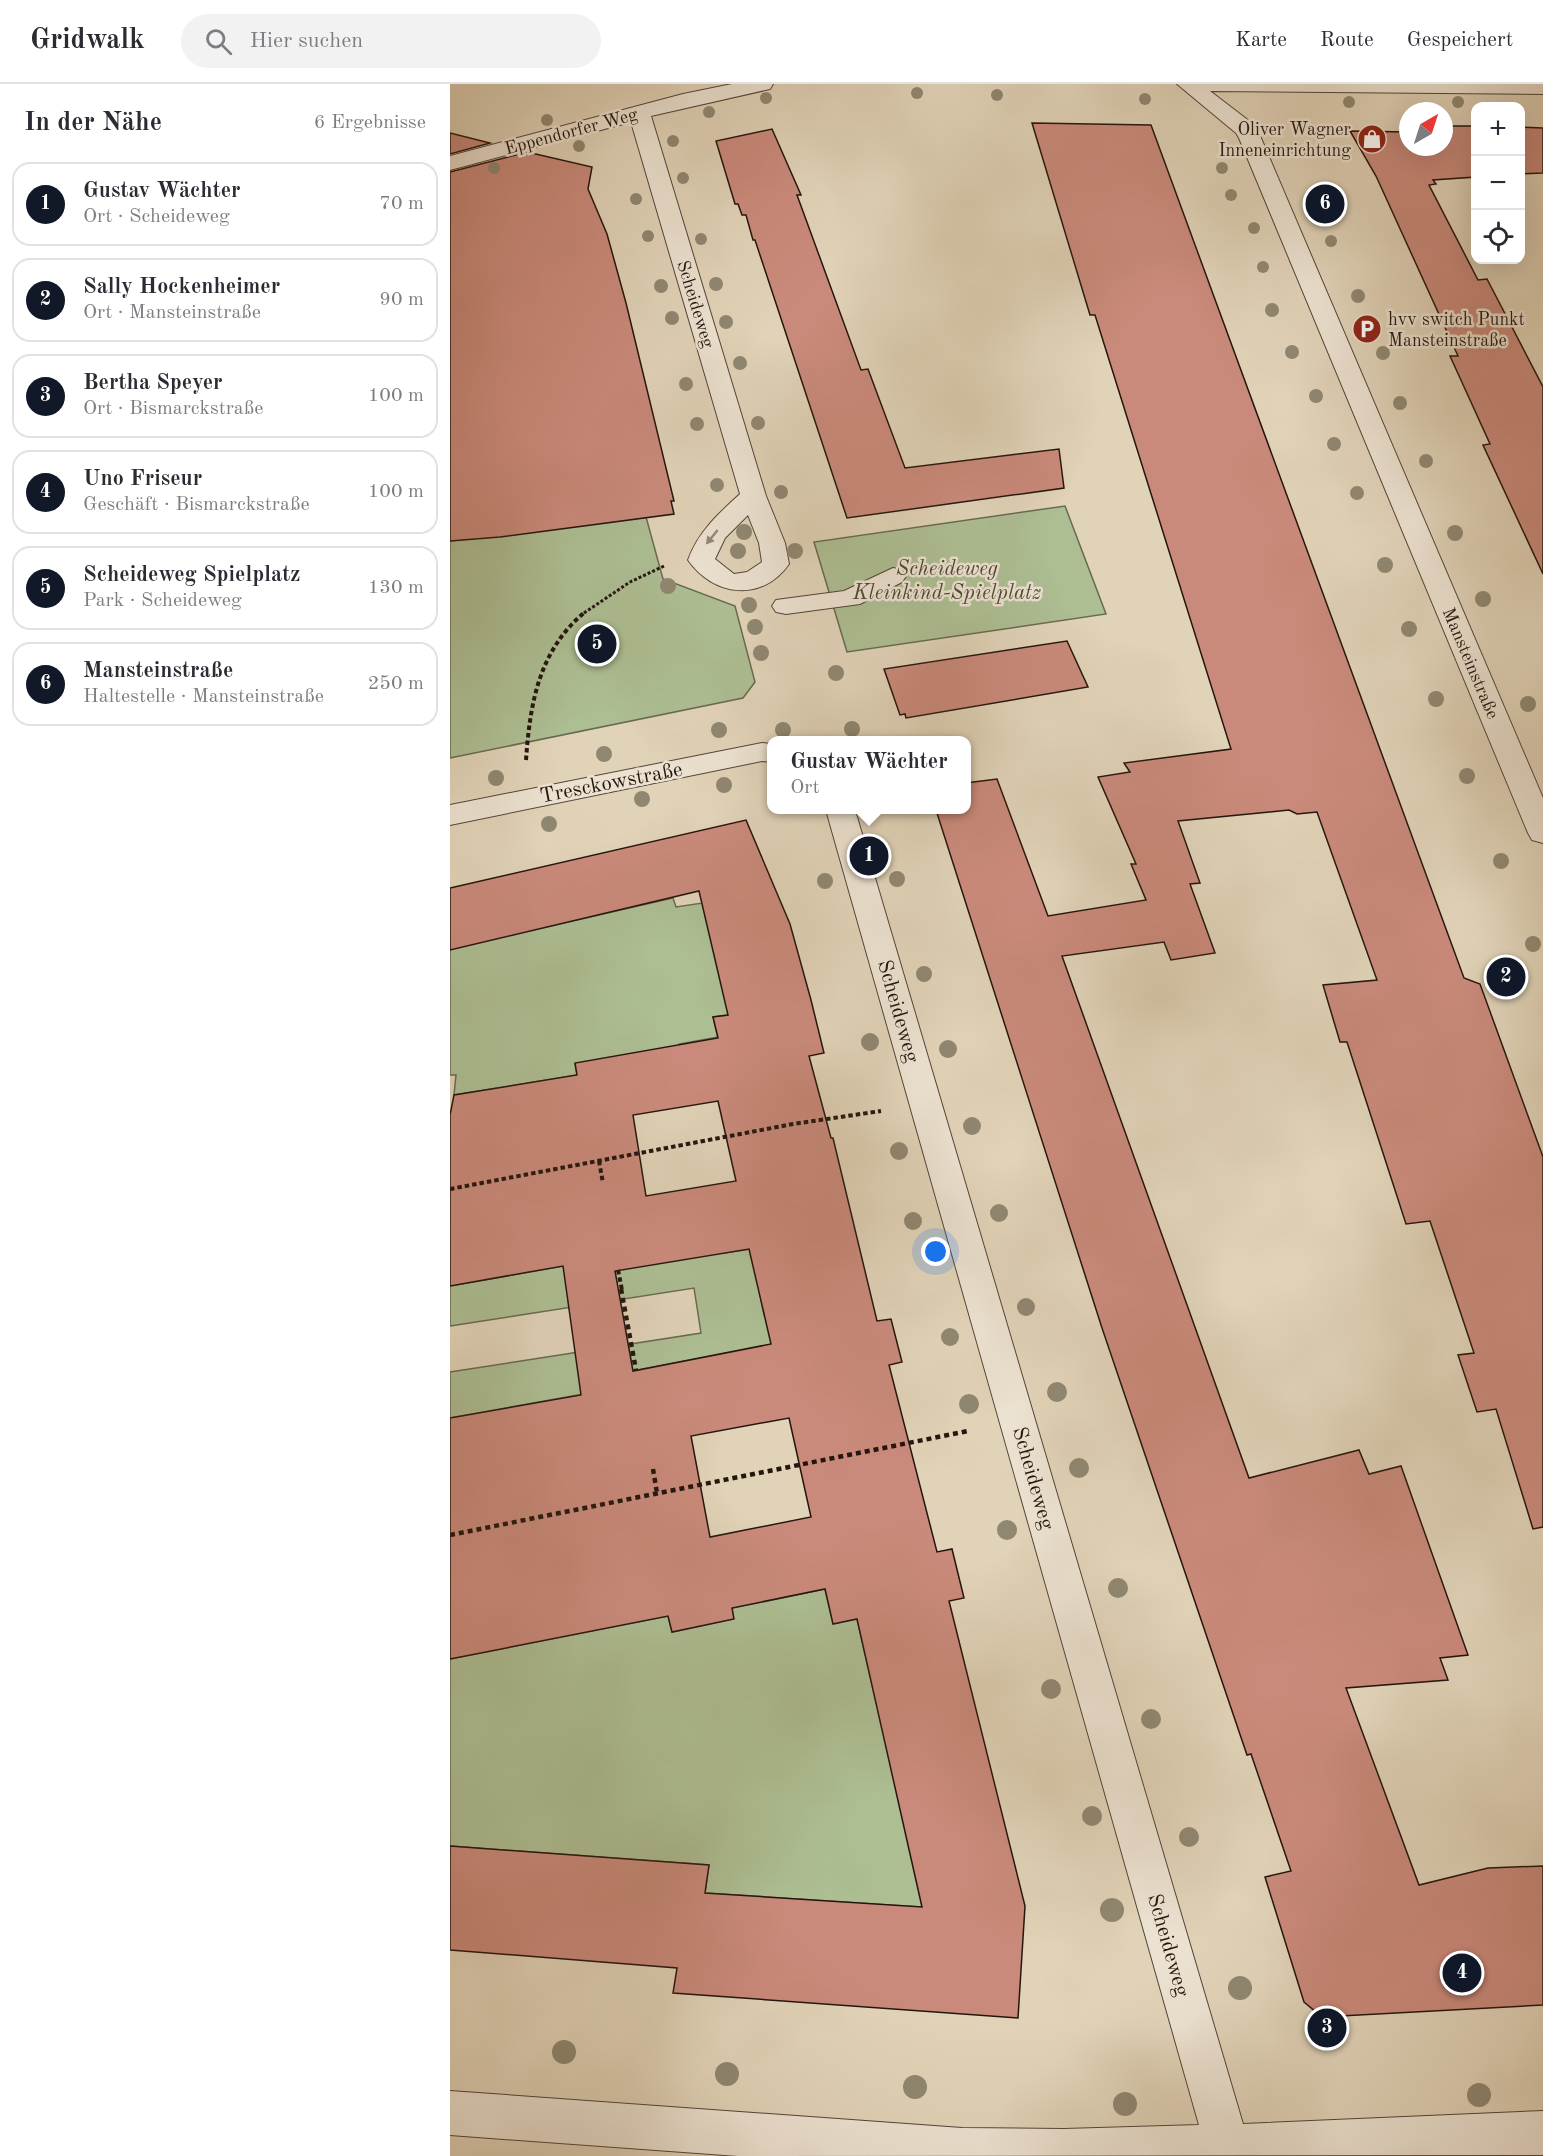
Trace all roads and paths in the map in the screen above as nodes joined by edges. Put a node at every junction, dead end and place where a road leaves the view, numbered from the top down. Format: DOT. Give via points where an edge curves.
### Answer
graph roads {
  1 [pos="762,84"];
  2 [pos="1188,84"];
  3 [pos="1200,84"];
  4 [pos="1543,88"];
  5 [pos="639,113"];
  6 [pos="450,163"];
  7 [pos="753,496"];
  8 [pos="673,562"];
  9 [pos="893,576"];
  10 [pos="786,606"];
  11 [pos="767,753"];
  12 [pos="526,765"];
  13 [pos="841,814"];
  14 [pos="450,815"];
  15 [pos="1543,833"];
  16 [pos="882,1111"];
  17 [pos="599,1161"];
  18 [pos="603,1183"];
  19 [pos="450,1189"];
  20 [pos="618,1270"];
  21 [pos="636,1370"];
  22 [pos="969,1431"];
  23 [pos="653,1469"];
  24 [pos="657,1493"];
  25 [pos="450,1535"];
  26 [pos="450,2113"];
  27 [pos="1543,2133"];
  28 [pos="1227,2147"];
  1 -- 5 [label="street, Eppendorfer Weg"];
  2 -- 15 [label="street, Mansteinstraße" via="1245,129 1250,138"];
  3 -- 4 [label="street"];
  5 -- 6 [label="street, Eppendorfer Weg"];
  5 -- 7 [label="street, Scheideweg"];
  8 -- 12 [label="path" via="619,587 562,635 545,661 535,695 528,724"];
  9 -- 10 [label="street" via="850,598"];
  11 -- 14 [label="street, Tresckowstraße"];
  13 -- 28 [label="street, Scheideweg"];
  16 -- 17 [label="path"];
  17 -- 18 [label="path"];
  17 -- 19 [label="path"];
  20 -- 21 [label="path"];
  22 -- 24 [label="path"];
  23 -- 24 [label="path"];
  24 -- 25 [label="path"];
  26 -- 28 [label="street" via="962,2150"];
  27 -- 28 [label="street"];
}
